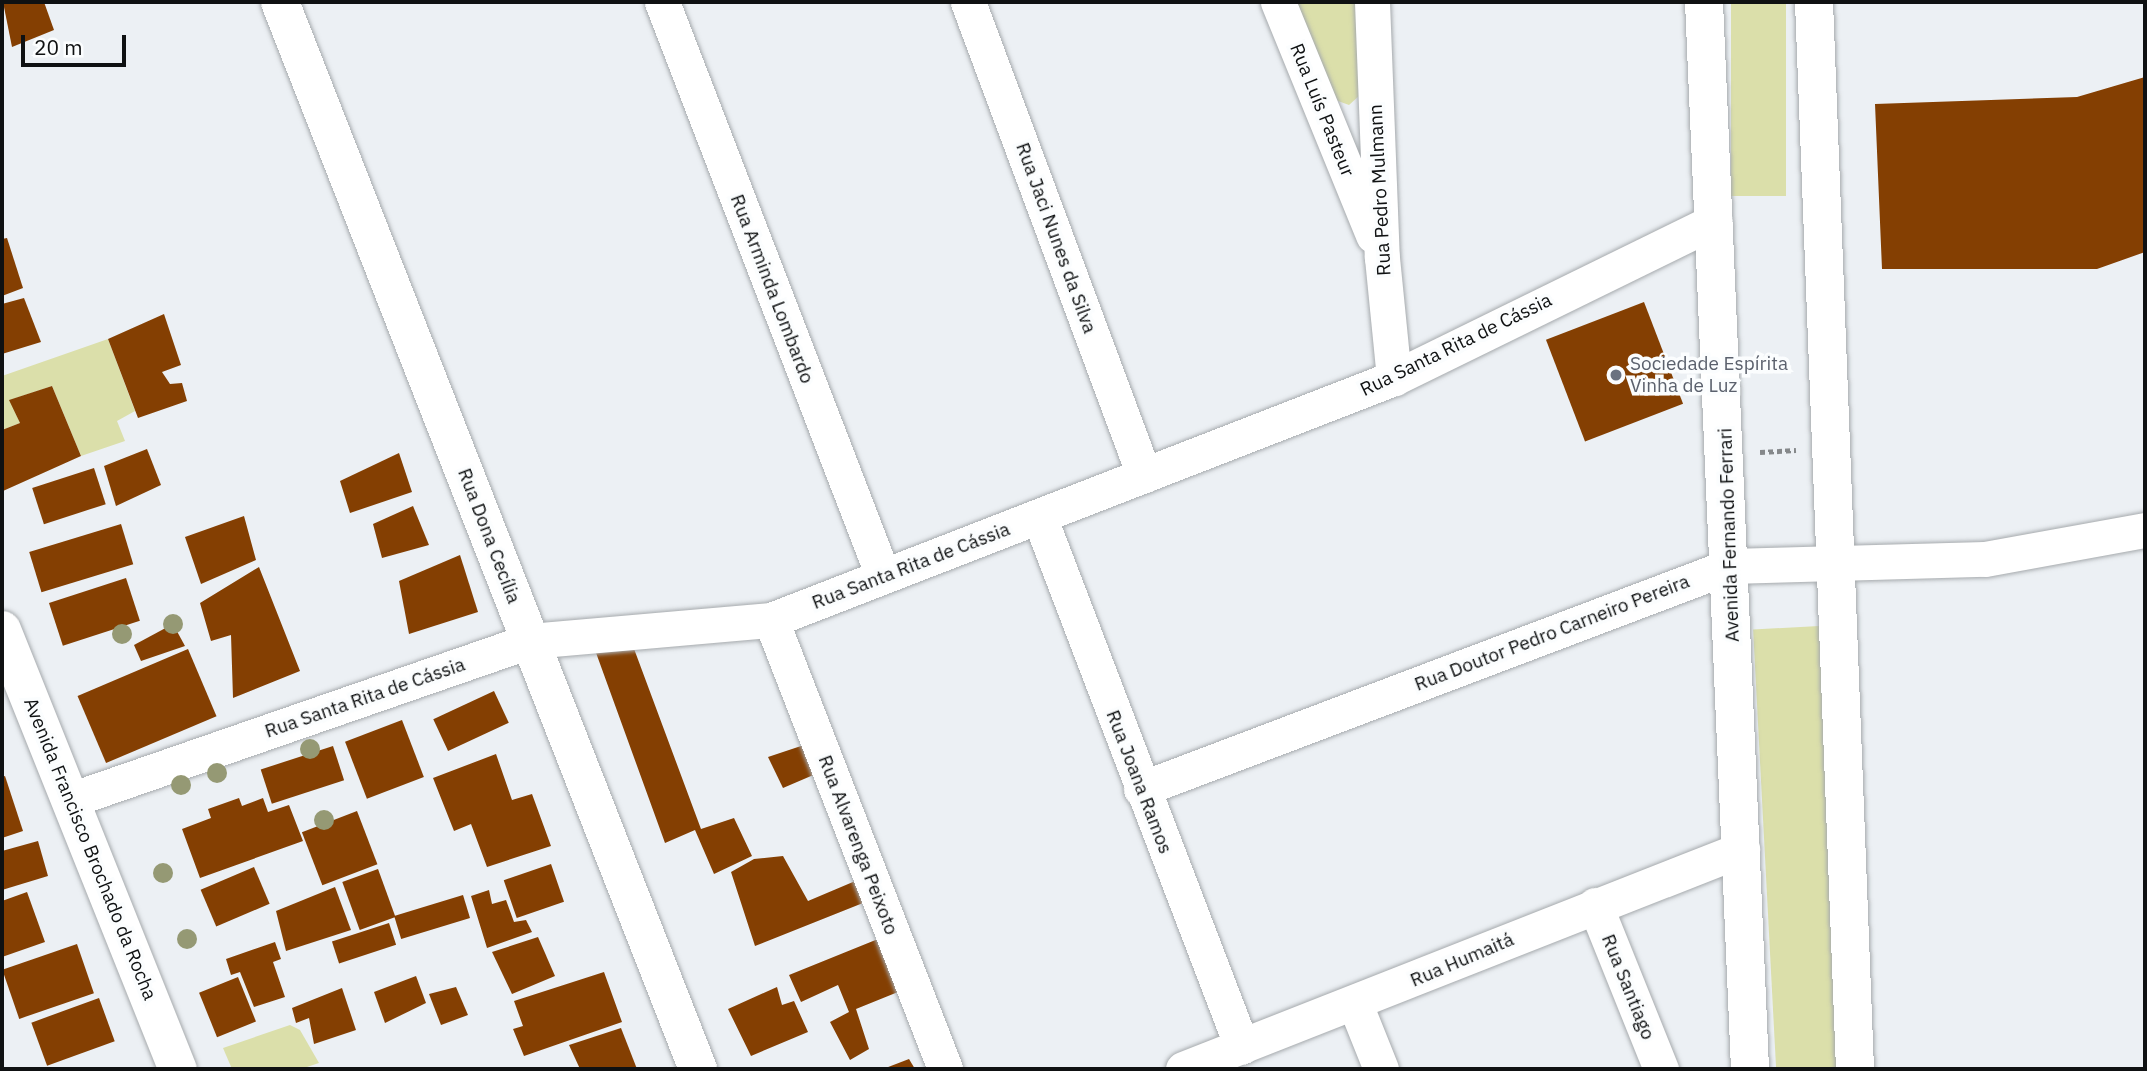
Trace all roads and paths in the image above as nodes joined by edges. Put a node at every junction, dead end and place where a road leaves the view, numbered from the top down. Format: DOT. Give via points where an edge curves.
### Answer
graph roads {
  1 [pos="279,2"];
  2 [pos="662,2"];
  3 [pos="968,2"];
  4 [pos="1278,2"];
  5 [pos="1372,2"];
  6 [pos="1704,2"];
  7 [pos="1814,2"];
  8 [pos="1715,221"];
  9 [pos="1382,258"];
  10 [pos="1394,378"];
  11 [pos="1144,475"];
  12 [pos="1039,516"];
  13 [pos="2145,530"];
  14 [pos="1730,566"];
  15 [pos="1838,567"];
  16 [pos="883,576"];
  17 [pos="771,620"];
  18 [pos="2,630"];
  19 [pos="530,641"];
  20 [pos="1141,789"];
  21 [pos="73,799"];
  22 [pos="1742,849"];
  23 [pos="1595,905"];
  24 [pos="1355,1004"];
  25 [pos="1242,1047"];
  26 [pos="178,1069"];
  27 [pos="698,1069"];
  28 [pos="945,1069"];
  29 [pos="1183,1069"];
  30 [pos="1381,1069"];
  31 [pos="1661,1069"];
  32 [pos="1751,1069"];
  33 [pos="1855,1069"];
  1 -- 19 [label="main road, Rua Dona Cecília"];
  2 -- 16 [label="street, Rua Arminda Lombardo"];
  3 -- 11 [label="street, Rua Jaci Nunes da Silva"];
  4 -- 9 [label="street, Rua Luís Pasteur"];
  5 -- 9 [label="street, Rua Pedro Mulmann"];
  6 -- 8 [label="main road, Avenida Fernando Ferrari"];
  7 -- 15 [label="main road"];
  8 -- 10 [label="street, Rua Santa Rita de Cássia"];
  8 -- 14 [label="main road, Avenida Fernando Ferrari"];
  9 -- 10 [label="street, Rua Pedro Mulmann"];
  10 -- 11 [label="street, Rua Santa Rita de Cássia"];
  11 -- 12 [label="street, Rua Santa Rita de Cássia"];
  12 -- 16 [label="street, Rua Santa Rita de Cássia"];
  12 -- 20 [label="street, Rua Joana Ramos"];
  13 -- 15 [label="street, Rua Doutor Pedro Carneiro Pereira" via="1985,559"];
  14 -- 15 [label="street, Rua Doutor Pedro Carneiro Pereira"];
  14 -- 20 [label="street, Rua Doutor Pedro Carneiro Pereira"];
  14 -- 22 [label="main road, Avenida Fernando Ferrari"];
  15 -- 33 [label="main road"];
  16 -- 17 [label="street, Rua Santa Rita de Cássia"];
  17 -- 19 [label="street, Rua Santa Rita de Cássia"];
  17 -- 28 [label="street, Rua Alvarenga Peixoto"];
  18 -- 21 [label="main road, Avenida Francisco Brochado da Rocha"];
  19 -- 21 [label="street, Rua Santa Rita de Cássia"];
  19 -- 27 [label="main road, Rua Dona Cecília"];
  20 -- 25 [label="street, Rua Joana Ramos"];
  21 -- 26 [label="main road, Avenida Francisco Brochado da Rocha"];
  22 -- 23 [label="street, Rua Humaitá"];
  22 -- 32 [label="main road, Avenida Fernando Ferrari"];
  23 -- 24 [label="street, Rua Humaitá"];
  23 -- 31 [label="street, Rua Santiago"];
  24 -- 25 [label="street, Rua Humaitá"];
  24 -- 30 [label="street"];
  25 -- 29 [label="street, Rua Humaitá"];
}
